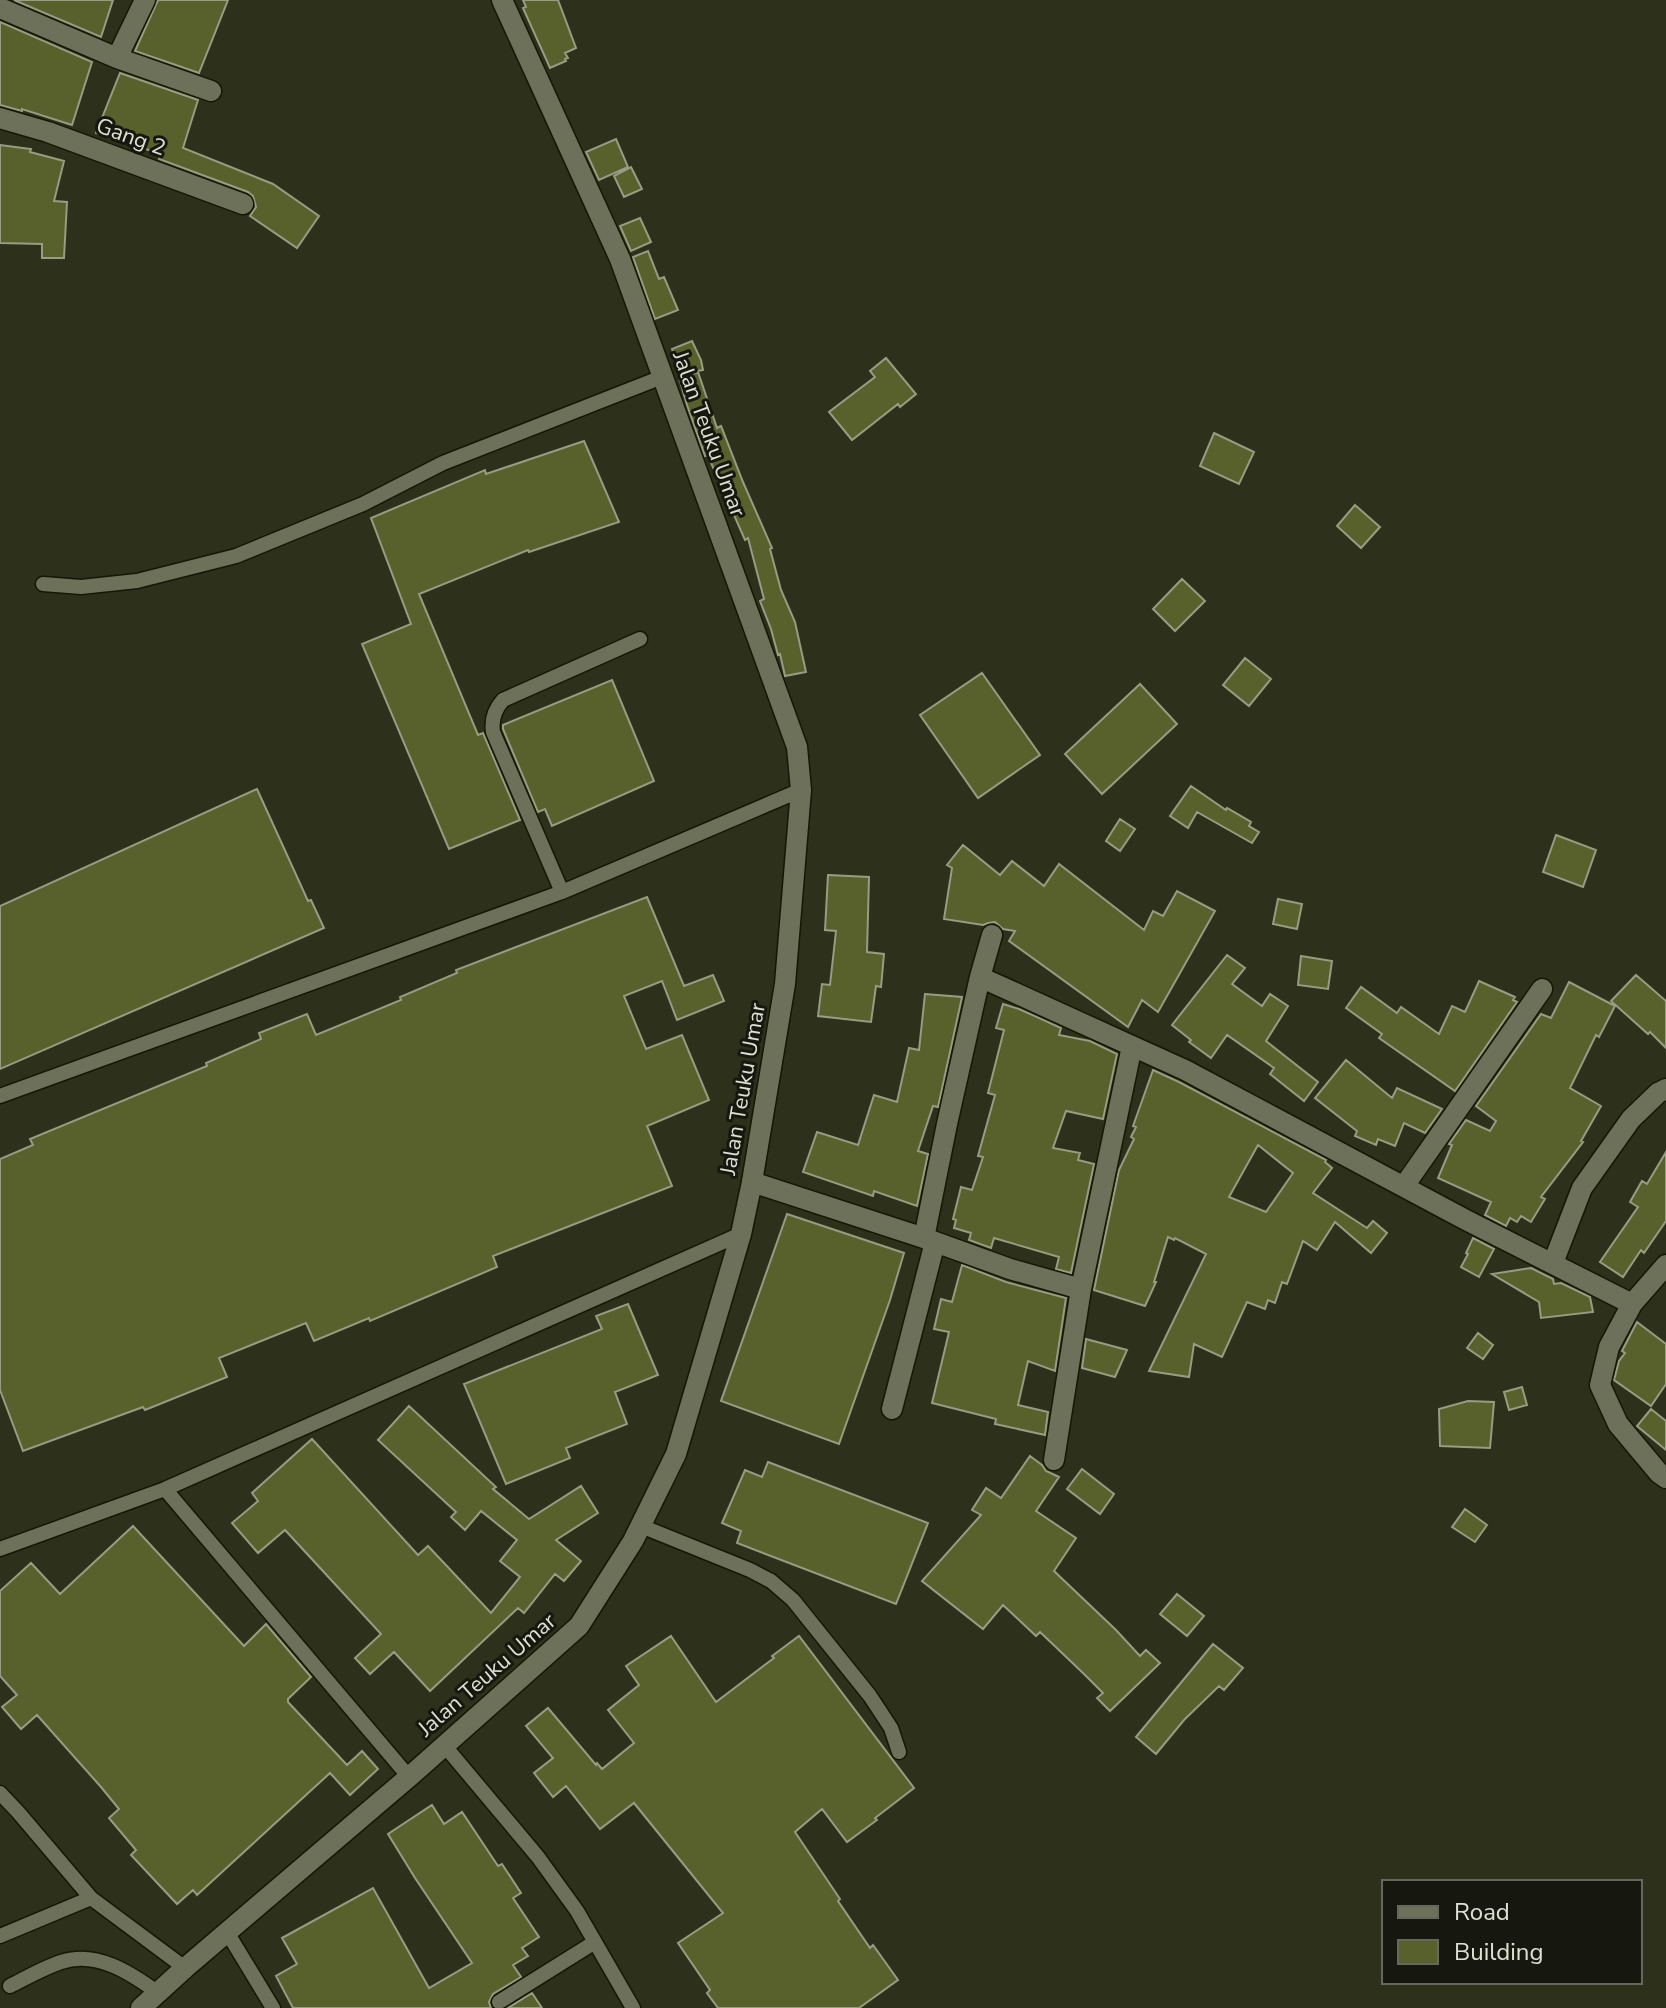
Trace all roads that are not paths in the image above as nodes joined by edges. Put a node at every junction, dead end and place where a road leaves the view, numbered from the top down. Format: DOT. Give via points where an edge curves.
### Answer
graph roads {
  1 [pos="145,0"];
  2 [pos="502,0"];
  3 [pos="0,8"];
  4 [pos="117,58"];
  5 [pos="211,91"];
  6 [pos="0,118"];
  7 [pos="243,204"];
  8 [pos="662,377"];
  9 [pos="43,584"];
  10 [pos="640,639"];
  11 [pos="801,790"];
  12 [pos="562,892"];
  13 [pos="992,935"];
  14 [pos="980,977"];
  15 [pos="1542,989"];
  16 [pos="1132,1046"];
  17 [pos="1666,1089"];
  18 [pos="0,1096"];
  19 [pos="752,1182"];
  20 [pos="1404,1186"];
  21 [pos="741,1234"];
  22 [pos="930,1240"];
  23 [pos="1553,1263"];
  24 [pos="1666,1265"];
  25 [pos="1081,1289"];
  26 [pos="1632,1304"];
  27 [pos="892,1409"];
  28 [pos="1054,1460"];
  29 [pos="1666,1478"];
  30 [pos="165,1489"];
  31 [pos="641,1526"];
  32 [pos="2,1544"];
  33 [pos="444,1745"];
  34 [pos="899,1752"];
  35 [pos="409,1777"];
  36 [pos="0,1793"];
  37 [pos="91,1898"];
  38 [pos="227,1932"];
  39 [pos="0,1936"];
  40 [pos="595,1942"];
  41 [pos="185,1968"];
  42 [pos="10,1986"];
  43 [pos="158,1993"];
  44 [pos="499,2002"];
  45 [pos="141,2008"];
  46 [pos="273,2008"];
  47 [pos="633,2008"];
  1 -- 4 [label="street"];
  2 -- 8 [label="street, Jalan Teuku Umar" via="620,259"];
  3 -- 4 [label="street"];
  4 -- 5 [label="street"];
  6 -- 7 [label="street, Gang 2"];
  8 -- 9 [label="lane" via="443,463 363,504 236,556 137,581 81,587"];
  8 -- 11 [label="street, Jalan Teuku Umar" via="797,747"];
  10 -- 12 [label="lane" via="503,700 495,709 493,732"];
  11 -- 12 [label="lane"];
  11 -- 19 [label="street, Jalan Teuku Umar" via="785,984"];
  12 -- 18 [label="lane"];
  13 -- 14 [label="street"];
  14 -- 16 [label="street"];
  14 -- 22 [label="street"];
  15 -- 20 [label="street"];
  16 -- 20 [label="street"];
  16 -- 25 [label="street"];
  17 -- 23 [label="street" via="1631,1119 1582,1188"];
  19 -- 21 [label="street, Jalan Teuku Umar"];
  19 -- 22 [label="street"];
  20 -- 23 [label="street"];
  21 -- 30 [label="lane"];
  21 -- 31 [label="street, Jalan Teuku Umar" via="676,1454"];
  22 -- 25 [label="street"];
  22 -- 27 [label="street"];
  23 -- 26 [label="street"];
  24 -- 26 [label="street"];
  25 -- 28 [label="street"];
  26 -- 29 [label="street" via="1609,1347 1600,1385 1618,1424"];
  30 -- 32 [label="lane"];
  30 -- 35 [label="lane"];
  31 -- 33 [label="street, Jalan Teuku Umar" via="579,1626"];
  31 -- 34 [label="lane" via="750,1570 793,1600 870,1696"];
  33 -- 35 [label="street, Jalan Teuku Umar"];
  33 -- 40 [label="lane" via="538,1857"];
  35 -- 38 [label="street, Jalan Teuku Umar"];
  36 -- 37 [label="lane"];
  37 -- 39 [label="lane"];
  37 -- 41 [label="lane"];
  38 -- 41 [label="street, Jalan Teuku Umar"];
  38 -- 46 [label="lane"];
  40 -- 44 [label="lane"];
  40 -- 47 [label="lane"];
  41 -- 43 [label="street, Jalan Teuku Umar"];
  42 -- 43 [label="lane" via="62,1962 82,1959 130,1972"];
  43 -- 45 [label="street, Jalan Teuku Umar"];
}
